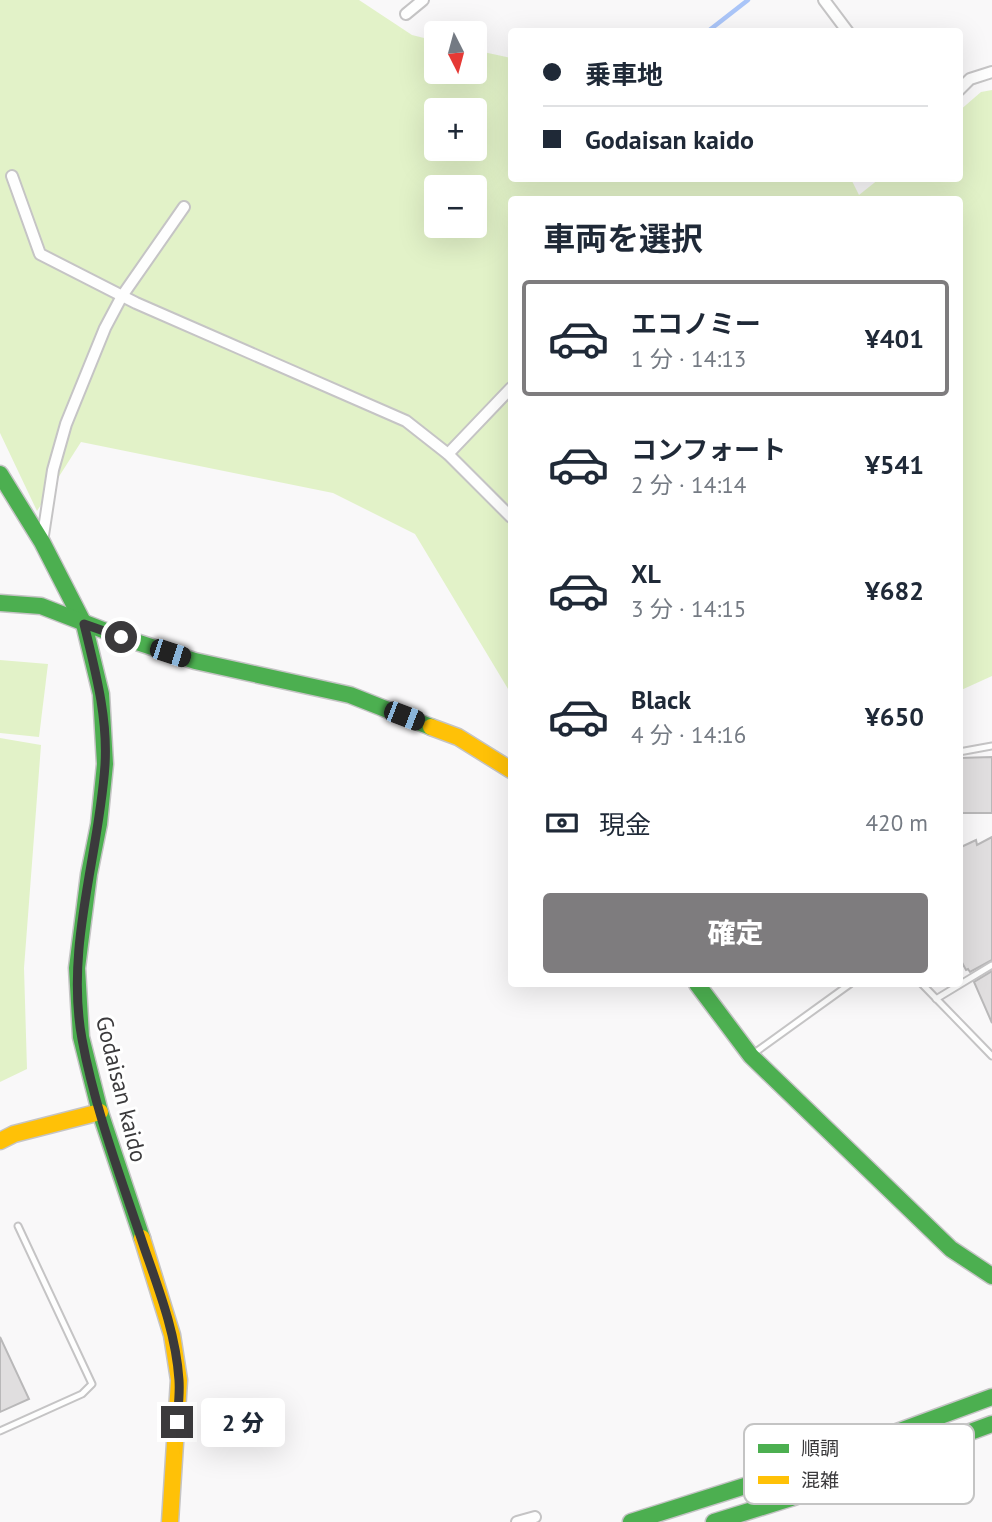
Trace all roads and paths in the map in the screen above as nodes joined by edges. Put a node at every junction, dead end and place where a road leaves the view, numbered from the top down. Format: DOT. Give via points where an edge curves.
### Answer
graph roads {
  1 [pos="424,0"];
  2 [pos="824,0"];
  3 [pos="406,14"];
  4 [pos="845,28"];
  5 [pos="992,72"];
  6 [pos="963,86"];
  7 [pos="12,176"];
  8 [pos="184,207"];
  9 [pos="122,296"];
  10 [pos="508,391"];
  11 [pos="448,454"];
  12 [pos="0,474"];
  13 [pos="508,514"];
  14 [pos="42,542"];
  15 [pos="0,604"];
  16 [pos="84,624"];
  17 [pos="992,746"];
  18 [pos="963,751"];
  19 [pos="508,768"];
  20 [pos="992,965"];
  21 [pos="963,983"];
  22 [pos="699,987"];
  23 [pos="846,987"];
  24 [pos="925,987"];
  25 [pos="956,987"];
  26 [pos="936,999"];
  27 [pos="751,1056"];
  28 [pos="992,1056"];
  29 [pos="100,1112"];
  30 [pos="0,1141"];
  31 [pos="18,1226"];
  32 [pos="992,1276"];
  33 [pos="992,1396"];
  34 [pos="918,1424"];
  35 [pos="992,1424"];
  36 [pos="0,1431"];
  37 [pos="974,1431"];
  38 [pos="744,1487"];
  39 [pos="772,1504"];
  40 [pos="535,1517"];
  41 [pos="170,1522"];
  42 [pos="517,1522"];
  43 [pos="631,1522"];
  44 [pos="714,1522"];
  1 -- 3 [label="street"];
  2 -- 4 [label="street"];
  5 -- 6 [label="street"];
  7 -- 9 [label="street" via="40,254"];
  8 -- 9 [label="street"];
  9 -- 11 [label="street" via="407,421"];
  9 -- 14 [label="street" via="66,424 53,470"];
  10 -- 11 [label="street"];
  11 -- 13 [label="street"];
  12 -- 14 [label="main road, Godaisan kaido"];
  14 -- 16 [label="main road, Godaisan kaido"];
  15 -- 16 [label="main road" via="41,606"];
  16 -- 19 [label="main road" via="195,661 350,695 458,737"];
  16 -- 29 [label="main road, Godaisan kaido" via="101,694 106,740 99,824 77,968 82,1037"];
  17 -- 18 [label="lane"];
  20 -- 21 [label="lane"];
  22 -- 27 [label="main road"];
  23 -- 27 [label="lane"];
  24 -- 26 [label="lane"];
  25 -- 26 [label="lane"];
  26 -- 28 [label="lane"];
  27 -- 32 [label="main road" via="951,1249"];
  29 -- 30 [label="main road"];
  29 -- 41 [label="main road, Godaisan kaido" via="161,1296 179,1380"];
  31 -- 36 [label="lane" via="92,1384 82,1394"];
  33 -- 34 [label="main road"];
  35 -- 37 [label="main road"];
  38 -- 43 [label="main road"];
  39 -- 44 [label="main road"];
  40 -- 42 [label="street"];
}
